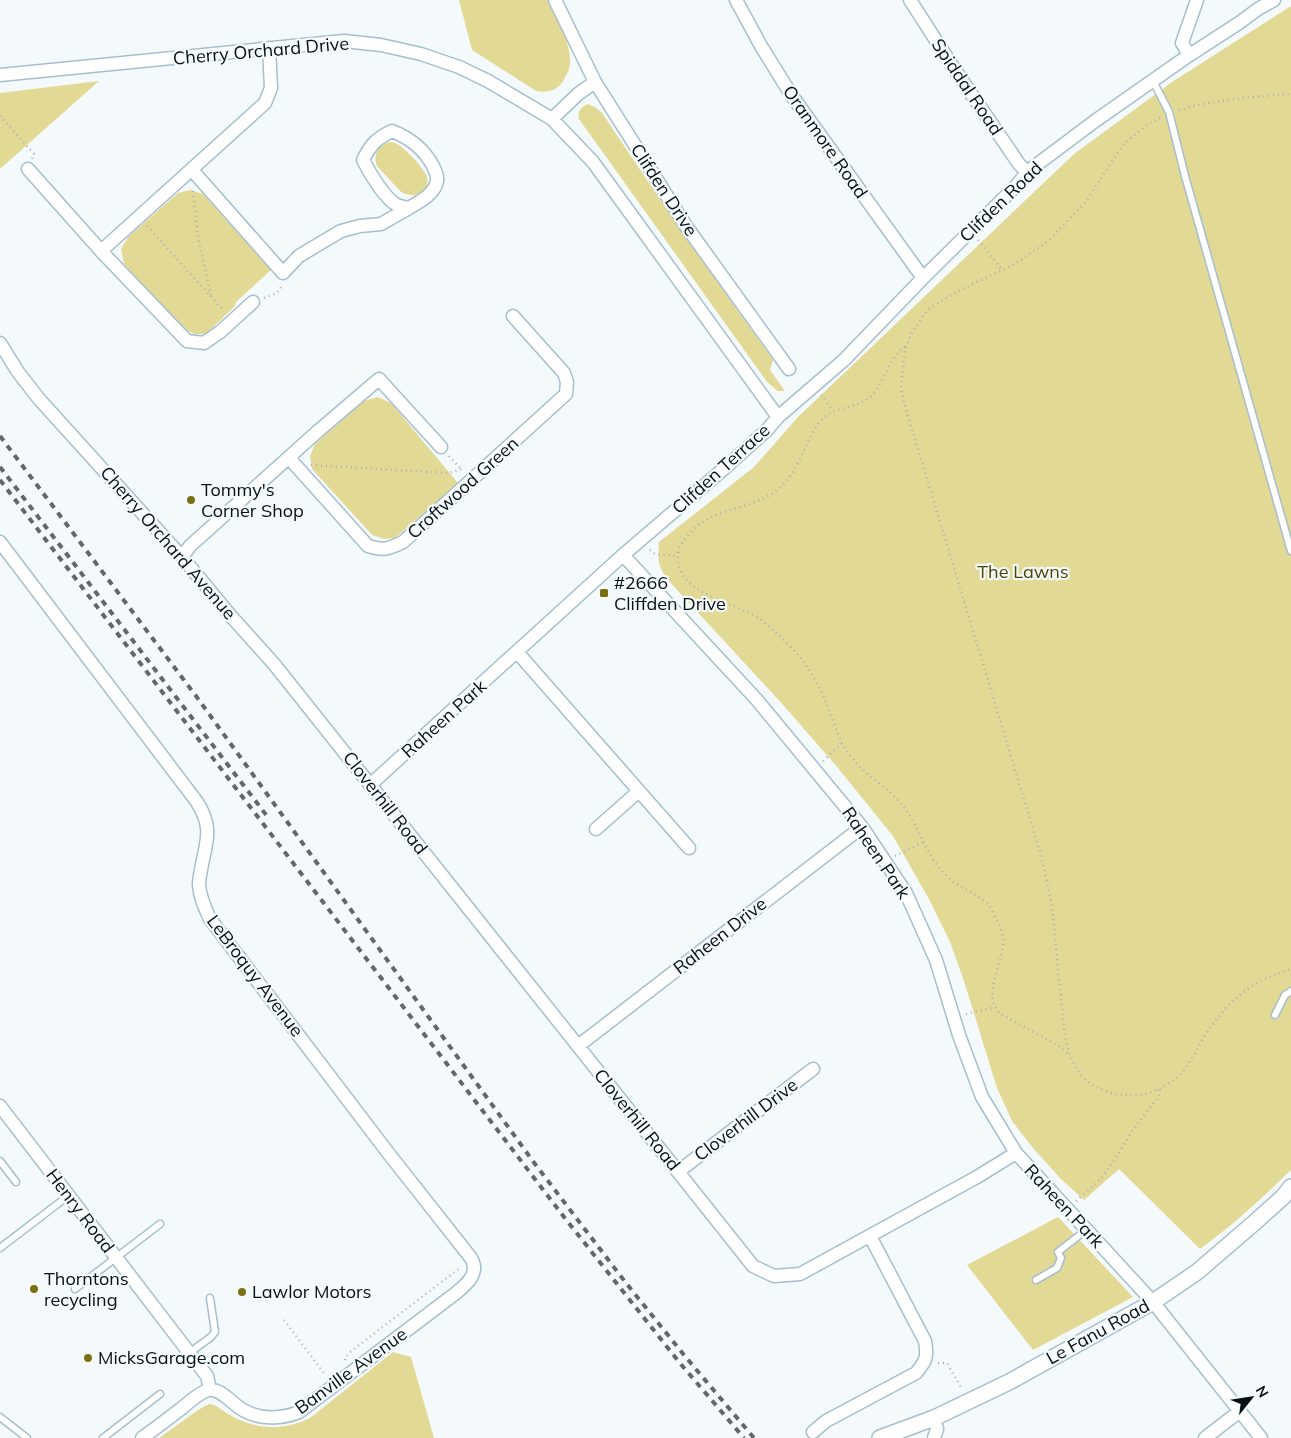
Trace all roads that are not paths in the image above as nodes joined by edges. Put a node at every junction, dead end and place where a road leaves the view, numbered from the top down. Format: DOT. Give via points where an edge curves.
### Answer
graph roads {
  1 [pos="555,0"];
  2 [pos="736,0"];
  3 [pos="910,0"];
  4 [pos="1197,0"];
  5 [pos="1274,0"];
  6 [pos="1255,4"];
  7 [pos="268,48"];
  8 [pos="1189,55"];
  9 [pos="0,75"];
  10 [pos="1153,80"];
  11 [pos="595,82"];
  12 [pos="552,119"];
  13 [pos="28,169"];
  14 [pos="192,170"];
  15 [pos="1027,172"];
  16 [pos="409,208"];
  17 [pos="101,252"];
  18 [pos="923,278"];
  19 [pos="689,295"];
  20 [pos="253,302"];
  21 [pos="513,316"];
  22 [pos="0,343"];
  23 [pos="789,369"];
  24 [pos="778,417"];
  25 [pos="441,447"];
  26 [pos="289,458"];
  27 [pos="0,542"];
  28 [pos="1291,551"];
  29 [pos="623,554"];
  30 [pos="182,557"];
  31 [pos="517,652"];
  32 [pos="337,742"];
  33 [pos="370,785"];
  34 [pos="639,791"];
  35 [pos="862,827"];
  36 [pos="596,829"];
  37 [pos="689,848"];
  38 [pos="1291,991"];
  39 [pos="1275,1015"];
  40 [pos="578,1046"];
  41 [pos="813,1069"];
  42 [pos="0,1106"];
  43 [pos="1016,1153"];
  44 [pos="0,1161"];
  45 [pos="679,1171"];
  46 [pos="16,1182"];
  47 [pos="1291,1187"];
  48 [pos="68,1196"];
  49 [pos="160,1224"];
  50 [pos="1086,1230"];
  51 [pos="870,1236"];
  52 [pos="0,1248"];
  53 [pos="116,1258"];
  54 [pos="474,1274"];
  55 [pos="1036,1280"];
  56 [pos="75,1289"];
  57 [pos="210,1298"];
  58 [pos="1153,1302"];
  59 [pos="189,1353"];
  60 [pos="210,1390"];
  61 [pos="160,1394"];
  62 [pos="1240,1411"];
  63 [pos="0,1417"];
  64 [pos="934,1418"];
  65 [pos="813,1432"];
  66 [pos="27,1438"];
  67 [pos="103,1438"];
  68 [pos="142,1438"];
  69 [pos="880,1438"];
  70 [pos="934,1438"];
  71 [pos="1205,1438"];
  72 [pos="1261,1438"];
  1 -- 11 [label="street, Clifden Drive"];
  2 -- 18 [label="street, Oranmore Road" via="792,96"];
  3 -- 15 [label="street, Spiddal Road"];
  4 -- 8 [label="street" via="1182,43"];
  5 -- 6 [label="street, Clifden Road"];
  6 -- 8 [label="street, Clifden Road" via="1239,23"];
  7 -- 9 [label="street, Cherry Orchard Drive"];
  7 -- 12 [label="street, Cherry Orchard Drive" via="344,41 421,54 488,81"];
  7 -- 14 [label="street" via="271,88 265,103"];
  8 -- 10 [label="street, Clifden Road"];
  10 -- 15 [label="street, Clifden Road"];
  10 -- 28 [label="lane" via="1169,112 1184,176"];
  11 -- 12 [label="street"];
  11 -- 23 [label="street, Clifden Drive" via="686,226"];
  12 -- 19 [label="street, Cherry Orchard Drive" via="593,162"];
  13 -- 17 [label="street"];
  14 -- 16 [label="street" via="284,273 299,256 340,231 381,224"];
  14 -- 17 [label="street"];
  15 -- 18 [label="street, Clifden Road"];
  16 -- 16 [label="street" via="397,205 384,193 363,160 379,137 392,131 415,144 437,175 437,183 428,195"];
  17 -- 20 [label="street" via="187,341 204,343"];
  18 -- 24 [label="street, Clifden Road" via="844,360"];
  19 -- 24 [label="street, Clifden Terrace"];
  21 -- 26 [label="street, Croftwood Green" via="564,373 566,394 403,542 381,550 368,546"];
  22 -- 30 [label="street, Cherry Orchard Avenue" via="42,403"];
  24 -- 29 [label="street, Clifden Terrace" via="727,466"];
  25 -- 26 [label="street" via="379,379"];
  26 -- 30 [label="street" via="190,546"];
  27 -- 54 [label="street, LeBroquy Avenue" via="203,810 207,842 199,883 201,900 210,919 471,1258"];
  29 -- 31 [label="street, Raheen Park"];
  29 -- 35 [label="street, Raheen Park" via="757,700"];
  30 -- 32 [label="street, Cherry Orchard Avenue"];
  31 -- 33 [label="street, Raheen Park"];
  31 -- 34 [label="street"];
  32 -- 33 [label="street, Cloverhill Road"];
  33 -- 40 [label="street, Cloverhill Road"];
  34 -- 36 [label="street"];
  34 -- 37 [label="street"];
  35 -- 40 [label="street, Raheen Drive"];
  35 -- 43 [label="street, Raheen Park" via="906,893 936,960 982,1096"];
  38 -- 39 [label="lane" via="1285,995"];
  40 -- 45 [label="street, Cloverhill Road"];
  41 -- 45 [label="street, Cloverhill Drive"];
  42 -- 48 [label="street, Henry Road"];
  43 -- 50 [label="street, Raheen Park"];
  43 -- 51 [label="street, Cloverhill Road"];
  44 -- 46 [label="lane"];
  45 -- 51 [label="street, Cloverhill Road" via="753,1266 774,1276 800,1274"];
  47 -- 58 [label="street, Le Fanu Road" via="1197,1272"];
  48 -- 52 [label="lane"];
  48 -- 53 [label="street, Henry Road"];
  49 -- 53 [label="lane"];
  50 -- 55 [label="lane" via="1058,1252 1061,1258 1057,1268"];
  50 -- 58 [label="street, Raheen Park"];
  51 -- 65 [label="street" via="925,1341 927,1353 916,1373 826,1421"];
  53 -- 56 [label="lane"];
  53 -- 59 [label="street, Henry Road"];
  54 -- 60 [label="street, Banville Avenue" via="456,1293 299,1412 277,1418 261,1416 244,1411 221,1393"];
  57 -- 59 [label="lane" via="215,1332"];
  58 -- 62 [label="street, Raheen Park"];
  58 -- 64 [label="street, Le Fanu Road" via="1009,1382"];
  59 -- 60 [label="street, Henry Road" via="207,1376"];
  60 -- 68 [label="street"];
  61 -- 67 [label="lane"];
  62 -- 71 [label="street"];
  62 -- 72 [label="street, Raheen Park"];
  63 -- 66 [label="lane"];
  64 -- 69 [label="street, Le Fanu Road"];
  64 -- 70 [label="street" via="937,1429"];
}
